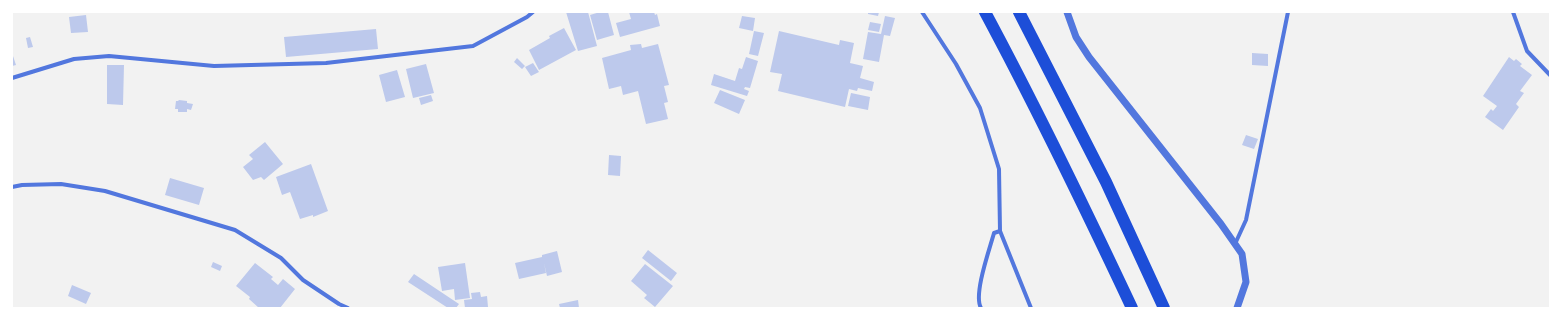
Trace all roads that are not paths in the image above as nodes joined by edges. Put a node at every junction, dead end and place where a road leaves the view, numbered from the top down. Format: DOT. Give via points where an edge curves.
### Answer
graph roads {
  1 [pos="533,12"];
  2 [pos="922,12"];
  3 [pos="985,12"];
  4 [pos="1019,12"];
  5 [pos="1067,12"];
  6 [pos="1288,12"];
  7 [pos="1513,12"];
  8 [pos="1550,76"];
  9 [pos="12,78"];
  10 [pos="12,187"];
  11 [pos="1000,231"];
  12 [pos="1235,244"];
  13 [pos="348,308"];
  14 [pos="981,308"];
  15 [pos="1031,308"];
  16 [pos="1132,308"];
  17 [pos="1164,308"];
  18 [pos="1237,308"];
  1 -- 9 [label="street" via="473,46 326,63 222,66 109,56 74,60"];
  2 -- 11 [label="street" via="956,64 980,108 999,169"];
  3 -- 16 [label="highway" via="1077,190"];
  4 -- 17 [label="highway" via="1102,175"];
  5 -- 12 [label="street" via="1076,38 1089,57"];
  6 -- 12 [label="street" via="1246,220"];
  7 -- 8 [label="street" via="1527,51"];
  10 -- 13 [label="street" via="22,184 61,184 105,191 235,230 281,258 304,280"];
  11 -- 14 [label="street" via="994,233 978,289"];
  11 -- 15 [label="street"];
  12 -- 18 [label="street" via="1242,254 1246,282"];
}
